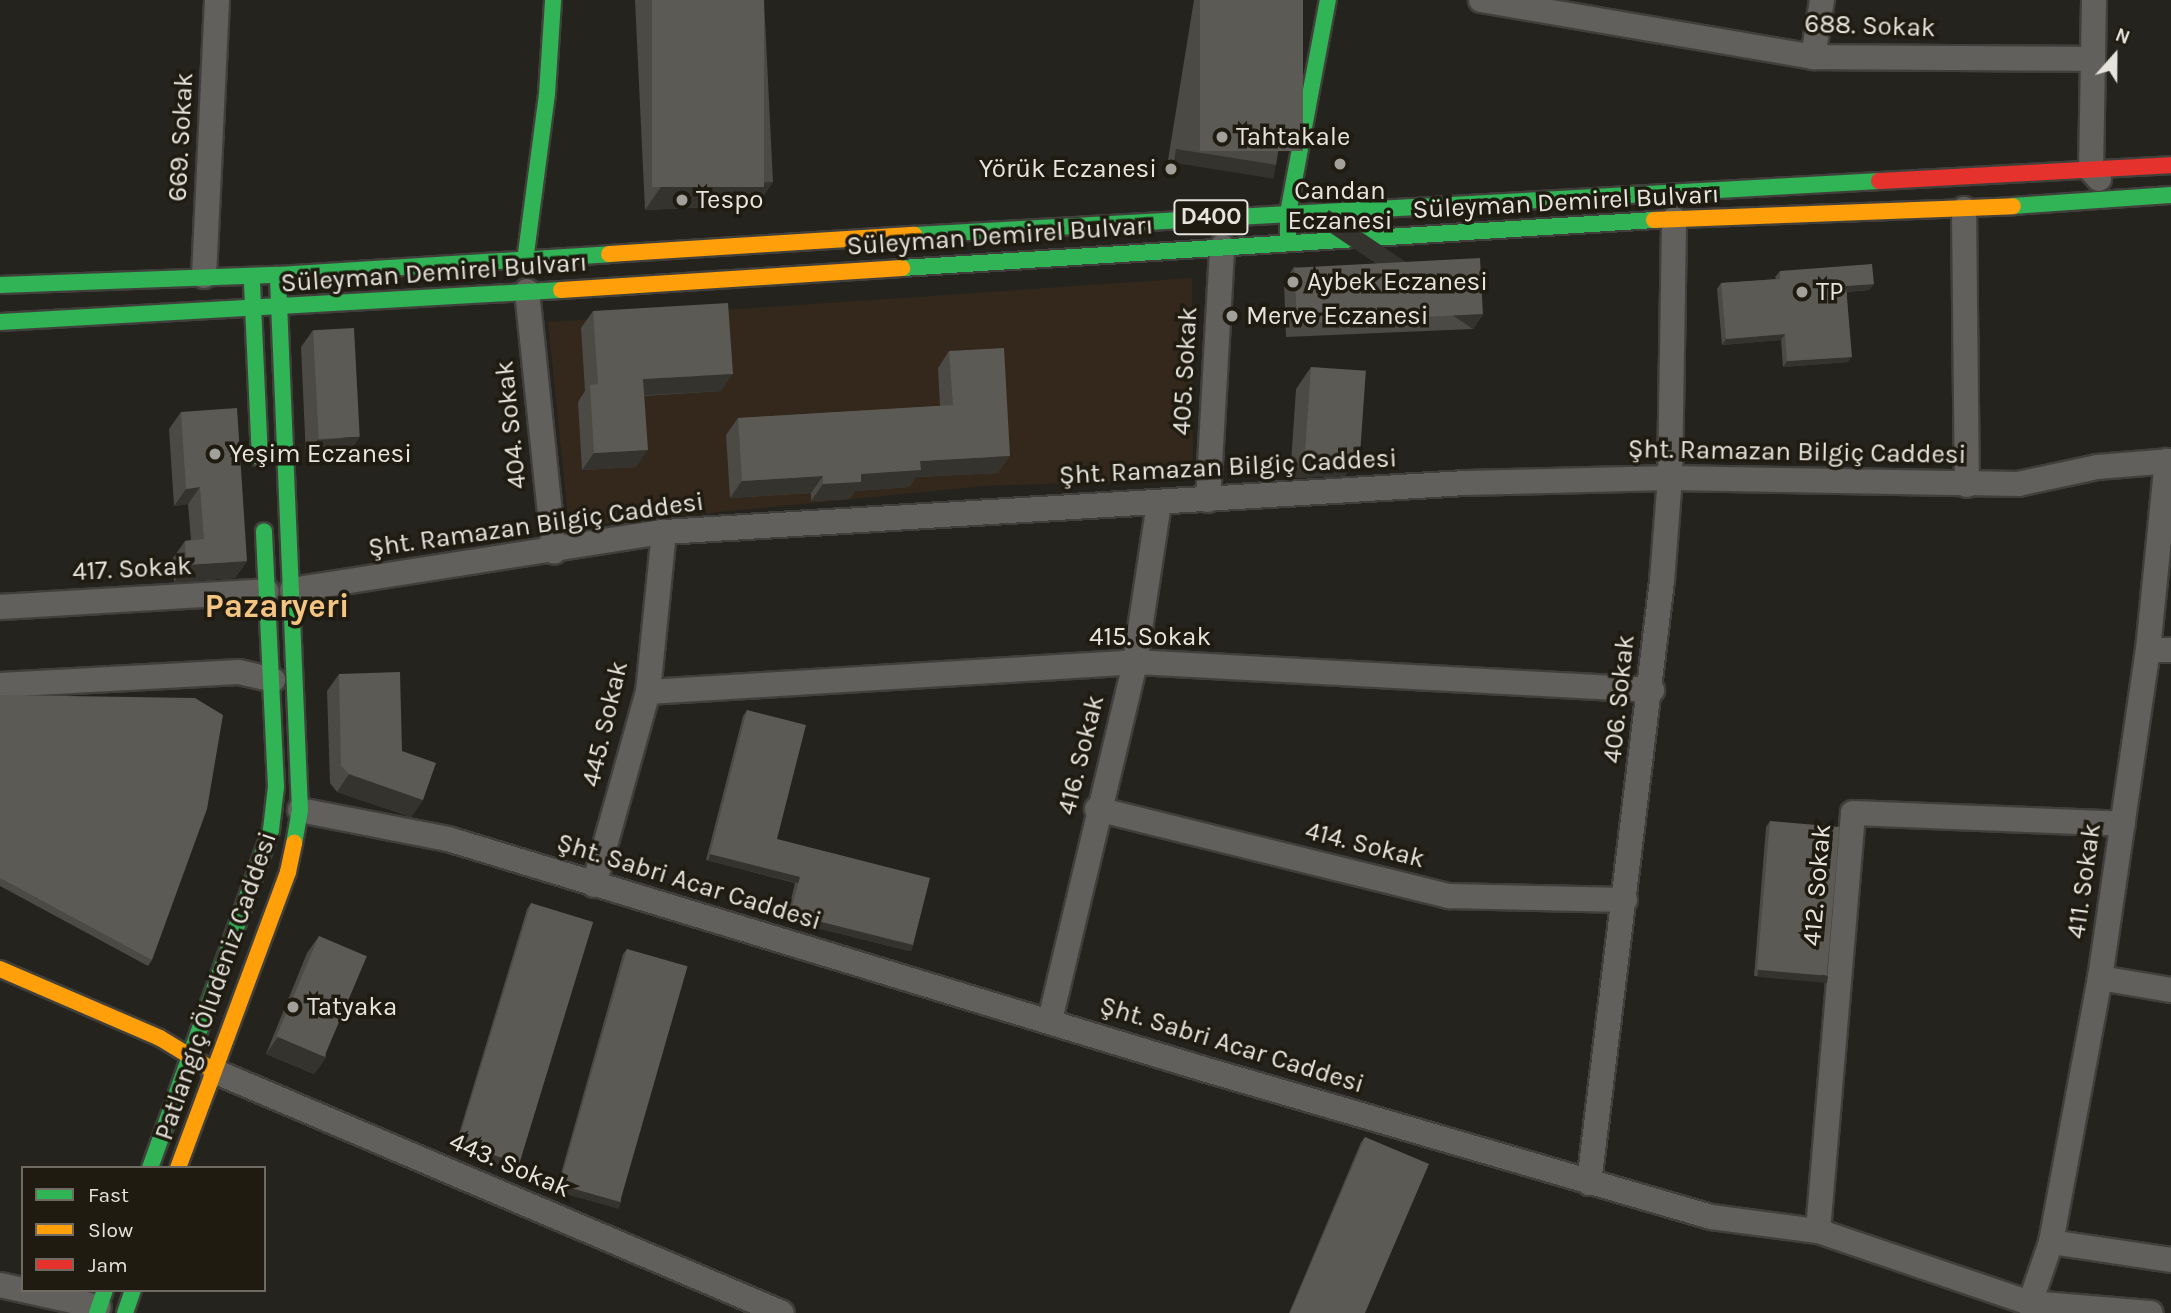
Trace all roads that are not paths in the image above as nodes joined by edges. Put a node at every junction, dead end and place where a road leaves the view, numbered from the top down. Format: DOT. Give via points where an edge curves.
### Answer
graph roads {
  1 [pos="217,0"];
  2 [pos="553,0"];
  3 [pos="1328,0"];
  4 [pos="1481,0"];
  5 [pos="1822,0"];
  6 [pos="2094,0"];
  7 [pos="1813,57"];
  8 [pos="2093,59"];
  9 [pos="2171,165"];
  10 [pos="2091,170"];
  11 [pos="2171,195"];
  12 [pos="2116,199"];
  13 [pos="1964,209"];
  14 [pos="1288,213"];
  15 [pos="1674,219"];
  16 [pos="1288,242"];
  17 [pos="1222,246"];
  18 [pos="525,261"];
  19 [pos="278,275"];
  20 [pos="204,276"];
  21 [pos="251,276"];
  22 [pos="0,285"];
  23 [pos="527,291"];
  24 [pos="279,308"];
  25 [pos="253,310"];
  26 [pos="0,322"];
  27 [pos="2169,461"];
  28 [pos="261,471"];
  29 [pos="1670,478"];
  30 [pos="1967,485"];
  31 [pos="1208,500"];
  32 [pos="1159,503"];
  33 [pos="263,511"];
  34 [pos="664,532"];
  35 [pos="554,552"];
  36 [pos="292,590"];
  37 [pos="267,591"];
  38 [pos="0,607"];
  39 [pos="2160,650"];
  40 [pos="1135,662"];
  41 [pos="273,680"];
  42 [pos="0,685"];
  43 [pos="1651,690"];
  44 [pos="648,692"];
  45 [pos="1097,809"];
  46 [pos="300,810"];
  47 [pos="2123,824"];
  48 [pos="594,885"];
  49 [pos="1625,900"];
  50 [pos="0,968"];
  51 [pos="2100,978"];
  52 [pos="2171,990"];
  53 [pos="1050,1020"];
  54 [pos="192,1055"];
  55 [pos="214,1071"];
  56 [pos="151,1166"];
  57 [pos="179,1166"];
  58 [pos="1589,1183"];
  59 [pos="1818,1231"];
  60 [pos="2051,1242"];
  61 [pos="2171,1260"];
  62 [pos="0,1285"];
  63 [pos="21,1289"];
  64 [pos="39,1292"];
  65 [pos="132,1292"];
  66 [pos="100,1303"];
  67 [pos="2031,1308"];
  68 [pos="125,1313"];
  69 [pos="782,1313"];
  70 [pos="2151,1313"];
  1 -- 20 [label="street, 669. Sokak"];
  2 -- 18 [label="main road" via="548,82"];
  3 -- 14 [label="main road"];
  4 -- 7 [label="street, 688. Sokak"];
  5 -- 7 [label="street"];
  6 -- 8 [label="street"];
  7 -- 8 [label="street, 688. Sokak"];
  8 -- 10 [label="street"];
  9 -- 10 [label="main road, Süleyman Demirel Bulvarı / D400"];
  10 -- 12 [label="street"];
  10 -- 14 [label="main road, Süleyman Demirel Bulvarı / D400"];
  11 -- 12 [label="main road, Süleyman Demirel Bulvarı / D400"];
  12 -- 13 [label="main road, Süleyman Demirel Bulvarı / D400"];
  13 -- 15 [label="main road, Süleyman Demirel Bulvarı / D400"];
  13 -- 30 [label="street"];
  14 -- 16 [label="main road"];
  14 -- 18 [label="main road, Süleyman Demirel Bulvarı / D400"];
  15 -- 16 [label="main road, Süleyman Demirel Bulvarı / D400"];
  15 -- 29 [label="street, 406. Sokak"];
  16 -- 17 [label="main road, Süleyman Demirel Bulvarı / D400"];
  17 -- 23 [label="main road, Süleyman Demirel Bulvarı / D400"];
  17 -- 31 [label="street, 405. Sokak"];
  18 -- 19 [label="main road, Süleyman Demirel Bulvarı / D400"];
  19 -- 21 [label="main road, Süleyman Demirel Bulvarı / D400"];
  19 -- 24 [label="main road, Patlangıç Öludeniz Caddesi"];
  20 -- 21 [label="main road, Süleyman Demirel Bulvarı"];
  20 -- 22 [label="main road, Süleyman Demirel Bulvarı"];
  21 -- 25 [label="main road"];
  23 -- 24 [label="main road, Süleyman Demirel Bulvarı / D400"];
  23 -- 35 [label="street, 404. Sokak"];
  24 -- 25 [label="main road, Süleyman Demirel Bulvarı / D400"];
  24 -- 36 [label="main road, Patlangıç Öludeniz Caddesi"];
  25 -- 26 [label="main road, Süleyman Demirel Bulvarı"];
  25 -- 28 [label="main road"];
  27 -- 30 [label="street, Şht. Ramazan Bilgiç Caddesi" via="2097,467 2018,484"];
  27 -- 39 [label="street, 411. Sokak"];
  29 -- 30 [label="street, Şht. Ramazan Bilgiç Caddesi"];
  29 -- 31 [label="street, Şht. Ramazan Bilgiç Caddesi" via="1466,483"];
  29 -- 43 [label="street, 406. Sokak"];
  31 -- 32 [label="street, Şht. Ramazan Bilgiç Caddesi"];
  32 -- 34 [label="street, Şht. Ramazan Bilgiç Caddesi"];
  32 -- 40 [label="street, 416. Sokak"];
  33 -- 37 [label="main road, Patlangıç Öludeniz Caddesi"];
  34 -- 35 [label="street, Şht. Ramazan Bilgiç Caddesi"];
  34 -- 44 [label="street, 445. Sokak"];
  35 -- 36 [label="street, Şht. Ramazan Bilgiç Caddesi"];
  36 -- 46 [label="main road, Patlangıç Öludeniz Caddesi"];
  37 -- 38 [label="street, 417. Sokak"];
  37 -- 41 [label="main road, Patlangıç Öludeniz Caddesi"];
  39 -- 47 [label="street, 411. Sokak"];
  40 -- 43 [label="street, 415. Sokak"];
  40 -- 44 [label="street, 415. Sokak"];
  40 -- 45 [label="street, 416. Sokak"];
  41 -- 42 [label="street" via="239,672"];
  41 -- 54 [label="main road, Patlangıç Öludeniz Caddesi" via="276,787 271,830"];
  43 -- 49 [label="street, 406. Sokak"];
  44 -- 48 [label="street, 445. Sokak"];
  45 -- 49 [label="street, 414. Sokak" via="1449,897"];
  45 -- 53 [label="street, 416. Sokak"];
  46 -- 48 [label="street, Şht. Sabri Acar Caddesi" via="448,839"];
  46 -- 55 [label="main road, Patlangıç Öludeniz Caddesi" via="288,872"];
  47 -- 51 [label="street, 411. Sokak"];
  47 -- 59 [label="street, 412. Sokak" via="1853,813"];
  48 -- 53 [label="street, Şht. Sabri Acar Caddesi"];
  49 -- 58 [label="street, 406. Sokak"];
  50 -- 54 [label="main road"];
  51 -- 52 [label="street"];
  51 -- 60 [label="street, 411. Sokak"];
  53 -- 58 [label="street, Şht. Sabri Acar Caddesi"];
  54 -- 55 [label="main road"];
  54 -- 56 [label="main road, Patlangıç Öludeniz Caddesi"];
  55 -- 57 [label="main road, Patlangıç Öludeniz Caddesi"];
  55 -- 69 [label="street, 443. Sokak"];
  58 -- 59 [label="street, Şht. Sabri Acar Caddesi" via="1711,1217"];
  59 -- 67 [label="street, Şht. Sabri Acar Caddesi"];
  60 -- 61 [label="street"];
  60 -- 67 [label="street, 411. Sokak"];
  62 -- 63 [label="street"];
  64 -- 66 [label="street"];
  65 -- 68 [label="main road"];
  67 -- 70 [label="street, Şht. Sabri Acar Caddesi"];
}
